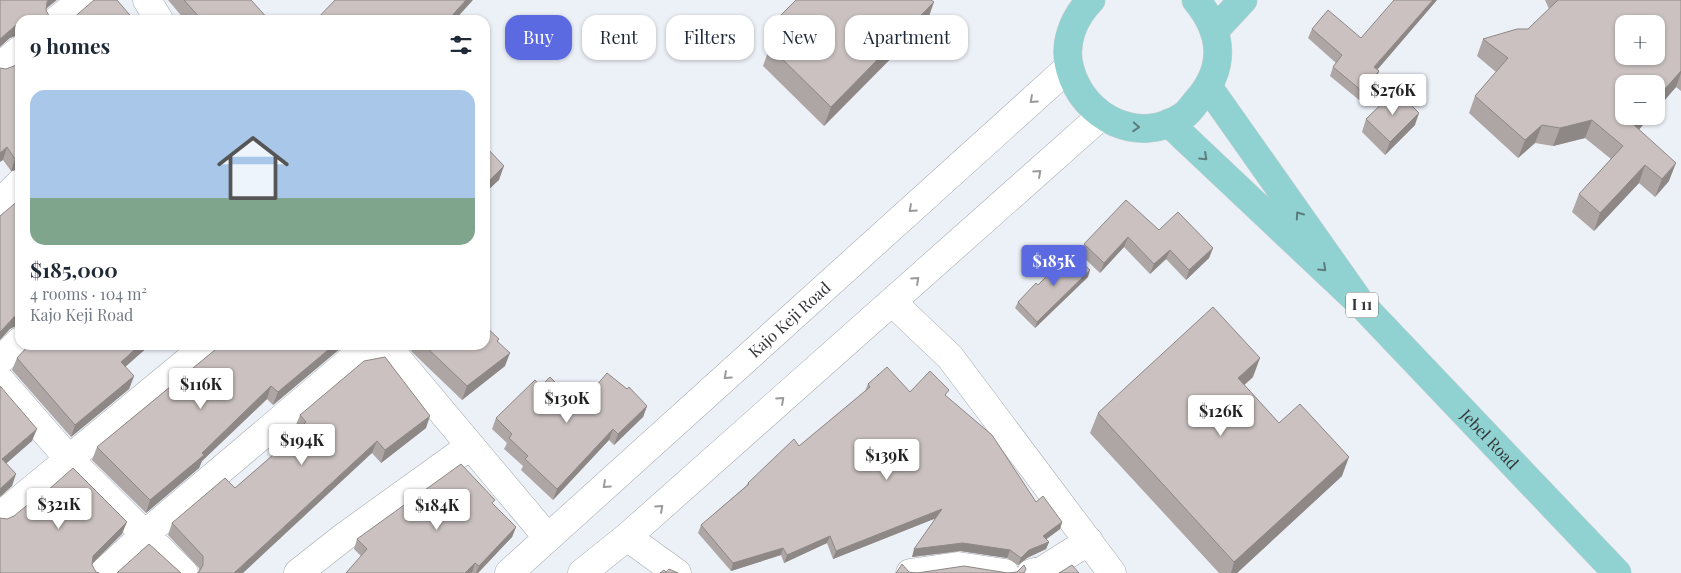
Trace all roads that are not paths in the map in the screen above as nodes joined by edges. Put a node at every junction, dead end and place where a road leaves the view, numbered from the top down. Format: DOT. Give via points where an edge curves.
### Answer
graph roads {
  1 [pos="82,0"];
  2 [pos="147,0"];
  3 [pos="1196,0"];
  4 [pos="1243,0"];
  5 [pos="1084,3"];
  6 [pos="63,15"];
  7 [pos="156,15"];
  8 [pos="1214,31"];
  9 [pos="15,54"];
  10 [pos="0,66"];
  11 [pos="1069,67"];
  12 [pos="1209,88"];
  13 [pos="1101,116"];
  14 [pos="1169,123"];
  15 [pos="15,188"];
  16 [pos="0,203"];
  17 [pos="892,302"];
  18 [pos="1362,305"];
  19 [pos="15,346"];
  20 [pos="200,350"];
  21 [pos="381,350"];
  22 [pos="390,350"];
  23 [pos="0,360"];
  24 [pos="0,380"];
  25 [pos="470,446"];
  26 [pos="68,458"];
  27 [pos="0,516"];
  28 [pos="144,535"];
  29 [pos="627,537"];
  30 [pos="548,538"];
  31 [pos="1089,542"];
  32 [pos="104,573"];
  33 [pos="184,573"];
  34 [pos="298,573"];
  35 [pos="509,573"];
  36 [pos="582,573"];
  37 [pos="677,573"];
  38 [pos="910,573"];
  39 [pos="1005,573"];
  40 [pos="1030,573"];
  41 [pos="1112,573"];
  42 [pos="1617,573"];
  1 -- 6 [label="street"];
  2 -- 7 [label="street"];
  3 -- 8 [label="main road"];
  4 -- 8 [label="main road"];
  5 -- 11 [label="main road" via="1070,36"];
  8 -- 12 [label="main road" via="1218,50"];
  9 -- 10 [label="street"];
  11 -- 13 [label="main road" via="1082,97"];
  11 -- 30 [label="street, Kajo Keji Road, one-way"];
  12 -- 14 [label="main road" via="1184,116"];
  18 -- 12 [label="main road, Jebel Road / I 11, one-way"];
  13 -- 14 [label="main road, one-way" via="1134,128 1152,128"];
  17 -- 13 [label="street, one-way"];
  14 -- 18 [label="main road, Jebel Road / I 11, one-way"];
  15 -- 16 [label="street"];
  29 -- 17 [label="street, one-way"];
  17 -- 31 [label="street" via="950,357"];
  18 -- 42 [label="main road, Jebel Road / I 11"];
  19 -- 23 [label="street"];
  20 -- 26 [label="street"];
  21 -- 28 [label="street" via="352,358"];
  22 -- 25 [label="street"];
  24 -- 26 [label="street"];
  25 -- 30 [label="street"];
  25 -- 34 [label="street"];
  26 -- 27 [label="street"];
  26 -- 28 [label="street"];
  28 -- 32 [label="street"];
  28 -- 33 [label="street"];
  29 -- 36 [label="street"];
  29 -- 37 [label="street"];
  30 -- 35 [label="street, Kajo Keji Road"];
  31 -- 40 [label="street" via="1043,570"];
  31 -- 41 [label="street"];
  38 -- 39 [label="street" via="958,566"];
}
